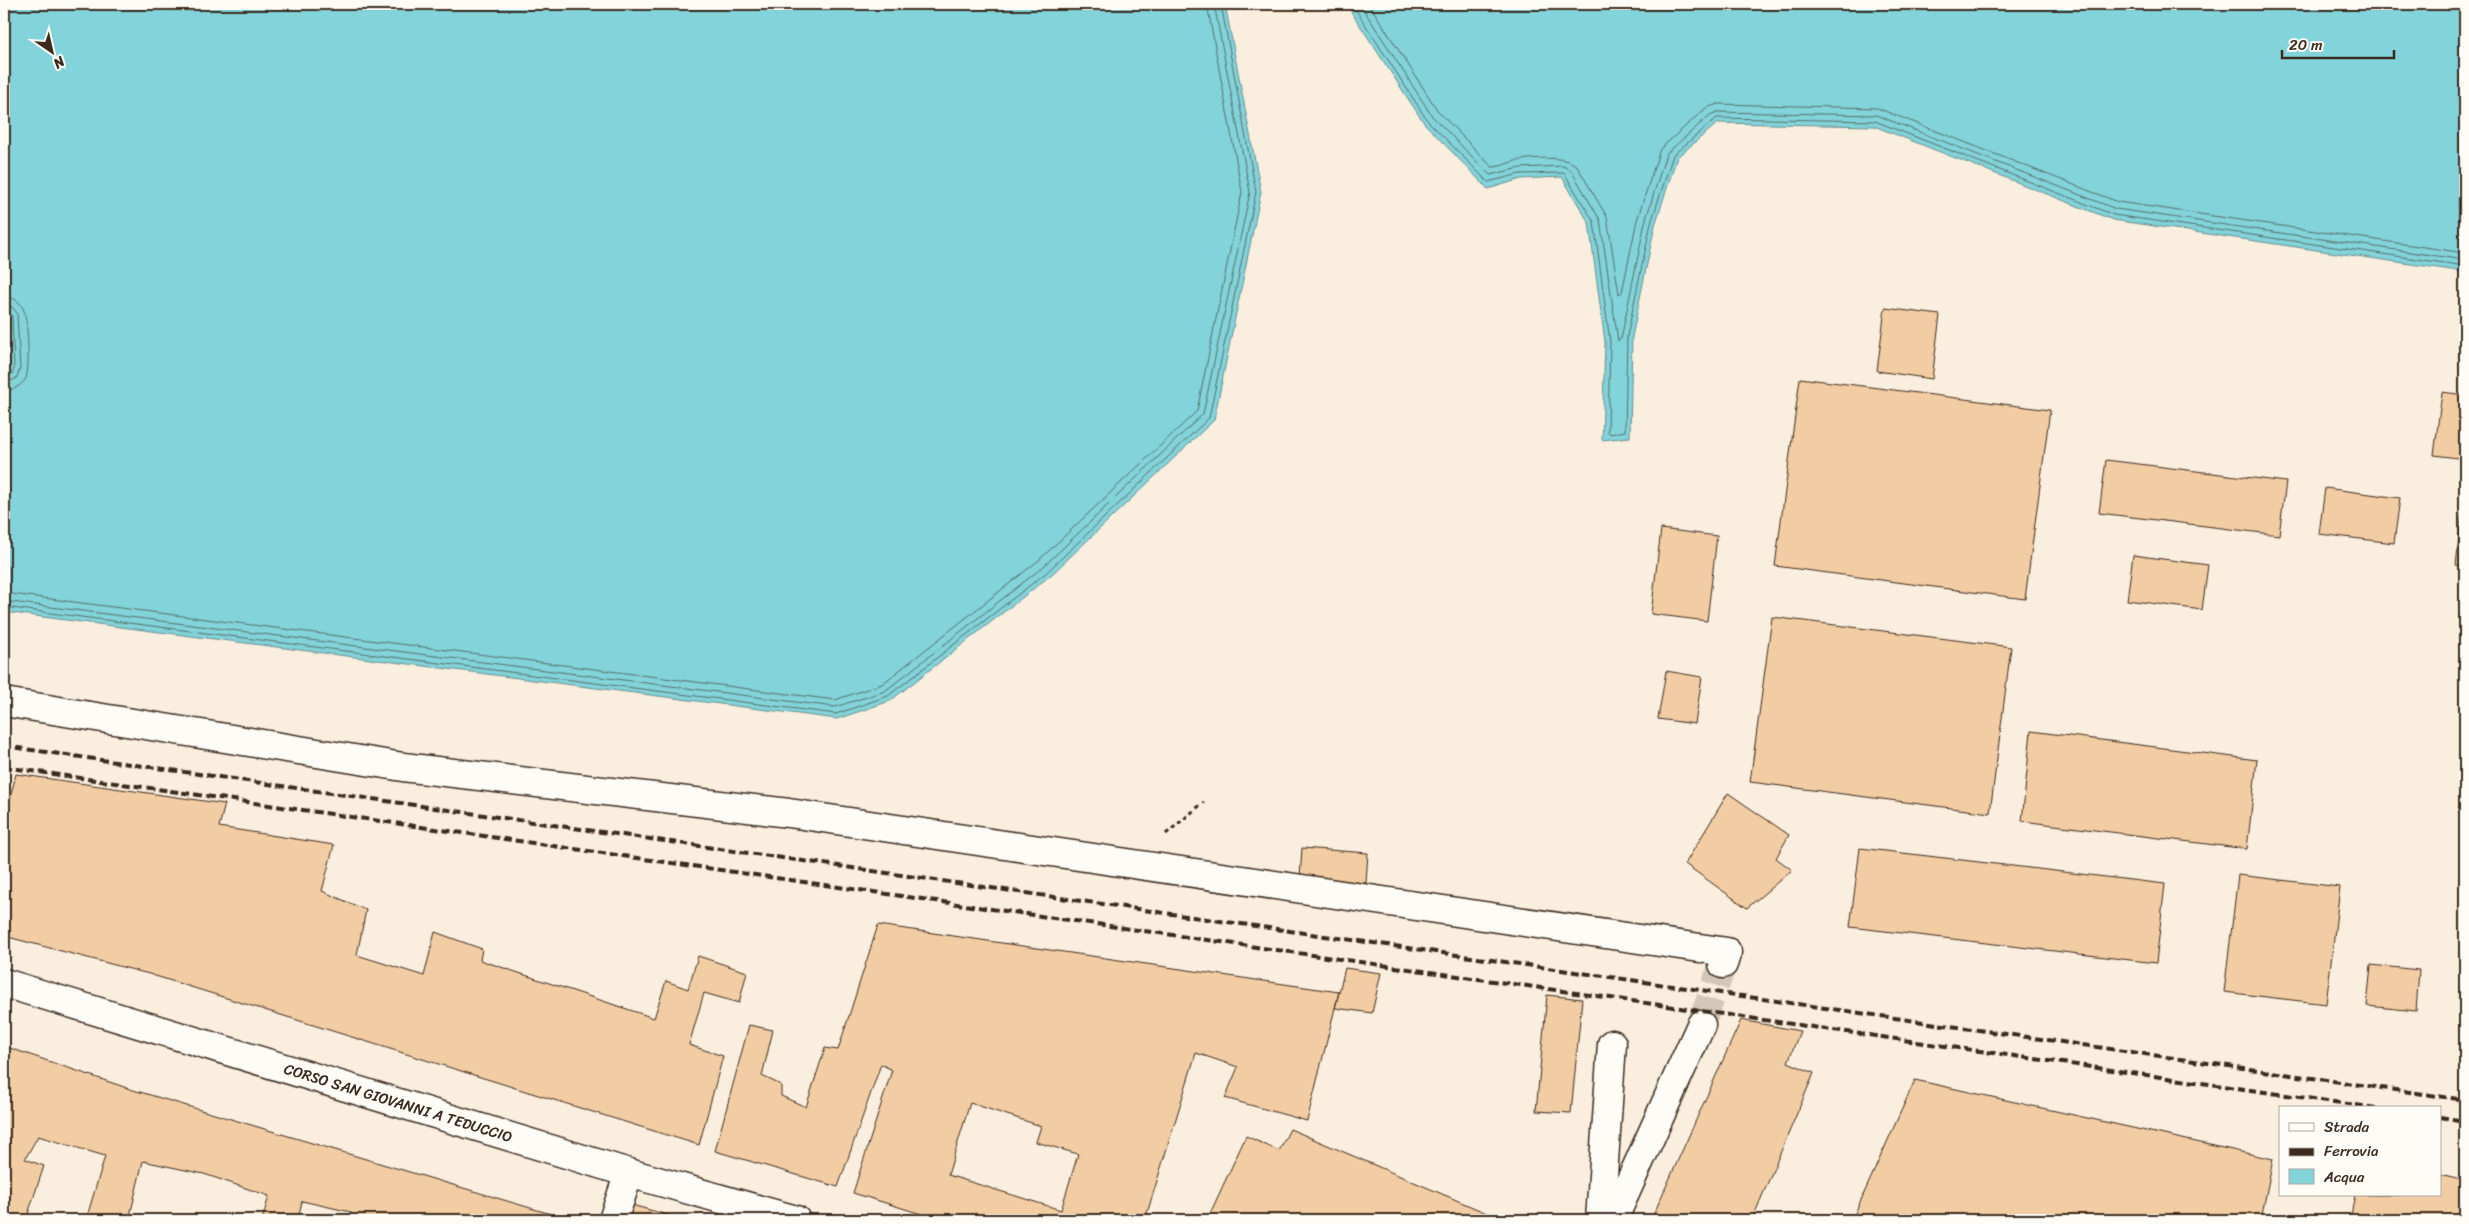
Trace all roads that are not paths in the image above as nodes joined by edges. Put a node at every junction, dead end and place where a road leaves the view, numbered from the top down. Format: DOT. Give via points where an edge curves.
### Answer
graph roads {
  1 [pos="4,702"];
  2 [pos="1723,964"];
  3 [pos="4,983"];
  4 [pos="1701,1025"];
  5 [pos="1612,1044"];
  6 [pos="629,1173"];
  7 [pos="613,1220"];
  8 [pos="796,1220"];
  9 [pos="1600,1220"];
  10 [pos="1613,1220"];
  1 -- 2 [label="street" via="403,767 789,813 1727,952"];
  3 -- 6 [label="street, CORSO SAN GIOVANNI A TEDUCCIO"];
  4 -- 10 [label="street"];
  5 -- 9 [label="street"];
  6 -- 7 [label="street"];
  6 -- 8 [label="street, CORSO SAN GIOVANNI A TEDUCCIO"];
}
